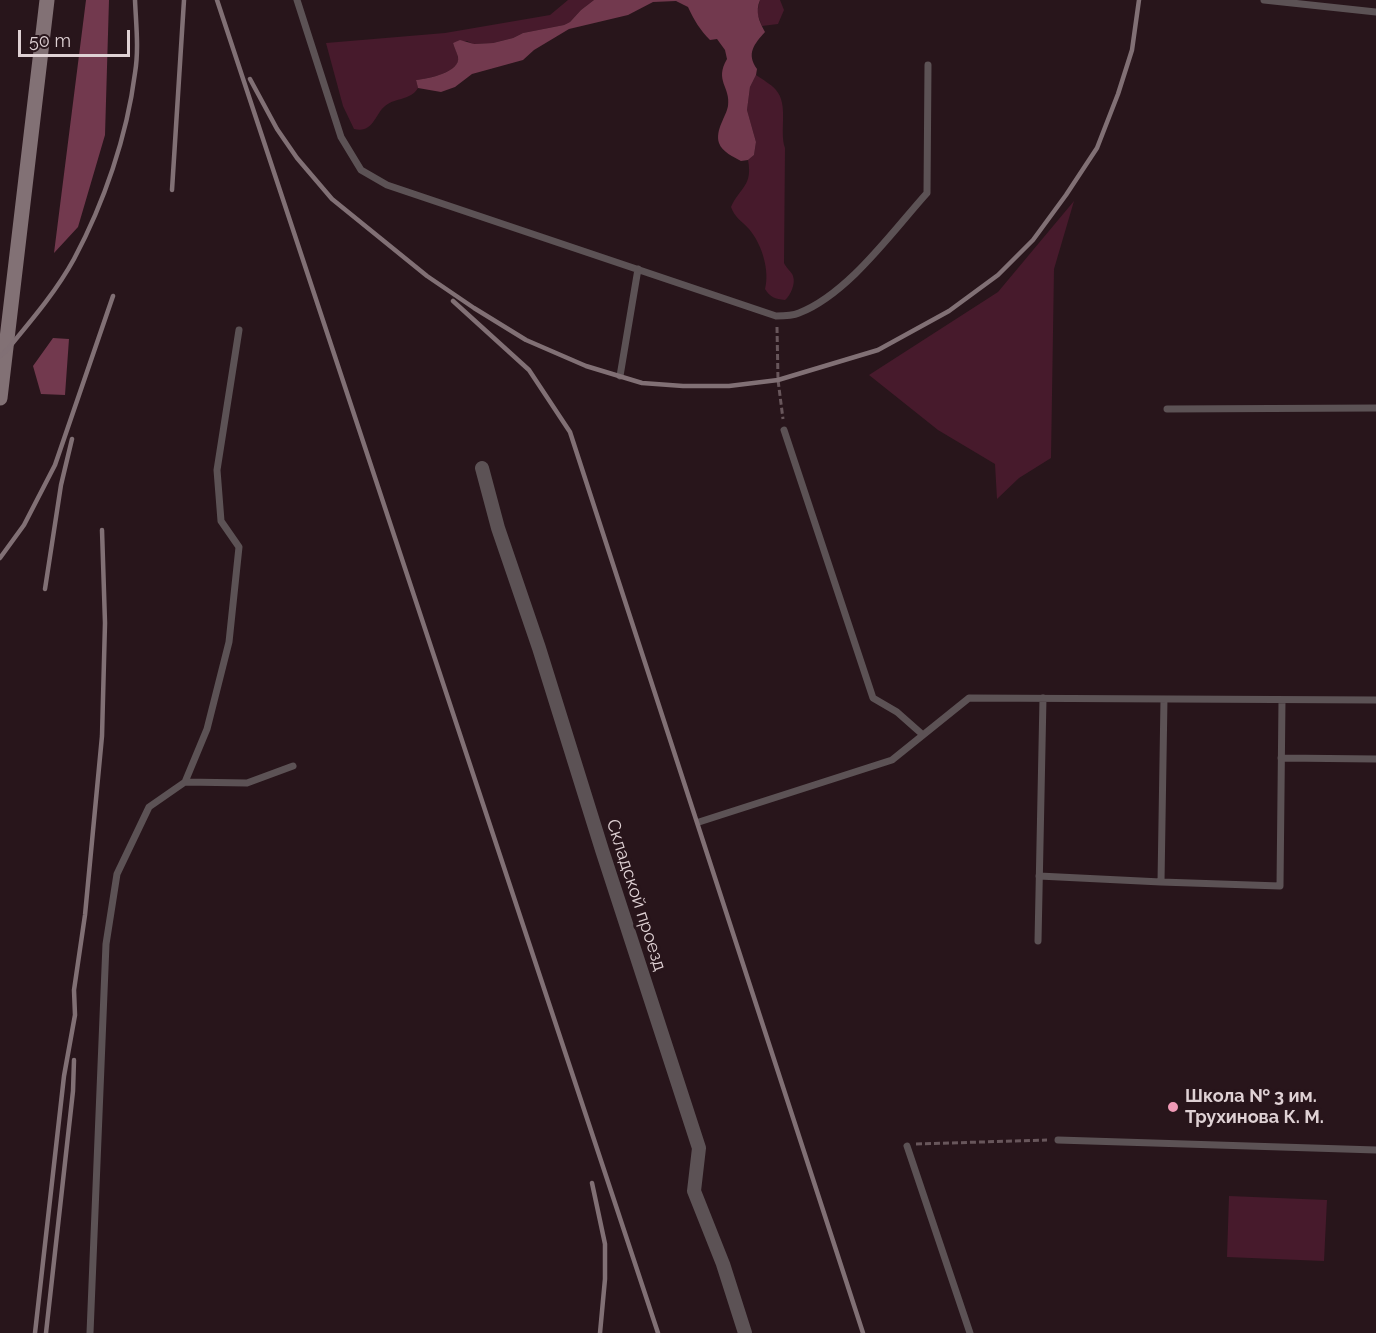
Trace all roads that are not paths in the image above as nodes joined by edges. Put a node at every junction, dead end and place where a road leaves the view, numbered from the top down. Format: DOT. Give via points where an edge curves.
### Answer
graph roads {
  1 [pos="47,0"];
  2 [pos="297,0"];
  3 [pos="1264,0"];
  4 [pos="1376,12"];
  5 [pos="928,65"];
  6 [pos="639,269"];
  7 [pos="239,330"];
  8 [pos="620,376"];
  9 [pos="0,398"];
  10 [pos="1376,408"];
  11 [pos="1167,409"];
  12 [pos="784,430"];
  13 [pos="482,468"];
  14 [pos="1043,698"];
  15 [pos="1164,699"];
  16 [pos="1282,700"];
  17 [pos="1376,700"];
  18 [pos="923,735"];
  19 [pos="1281,758"];
  20 [pos="1376,759"];
  21 [pos="293,766"];
  22 [pos="185,782"];
  23 [pos="699,822"];
  24 [pos="1039,876"];
  25 [pos="1161,882"];
  26 [pos="1038,941"];
  27 [pos="1058,1140"];
  28 [pos="907,1146"];
  29 [pos="1376,1150"];
  30 [pos="90,1333"];
  31 [pos="745,1333"];
  32 [pos="970,1333"];
  1 -- 9 [label="street"];
  2 -- 6 [label="lane" via="340,137 361,170 387,185"];
  3 -- 4 [label="lane"];
  5 -- 6 [label="lane" via="927,193 877,250 824,301 797,314 776,316"];
  6 -- 8 [label="lane"];
  7 -- 22 [label="lane" via="217,470 221,521 239,547 229,642 207,729"];
  10 -- 11 [label="lane"];
  12 -- 18 [label="lane" via="873,699 897,712"];
  13 -- 31 [label="street, Складской проезд" via="699,1148 694,1191"];
  14 -- 15 [label="lane"];
  14 -- 18 [label="lane" via="969,698"];
  14 -- 24 [label="lane"];
  15 -- 16 [label="lane"];
  15 -- 25 [label="lane"];
  16 -- 17 [label="lane"];
  16 -- 19 [label="lane"];
  18 -- 23 [label="lane" via="892,760"];
  19 -- 20 [label="lane"];
  19 -- 25 [label="lane" via="1280,886"];
  21 -- 22 [label="lane" via="247,783"];
  22 -- 30 [label="lane" via="149,807 117,874 106,944"];
  24 -- 25 [label="lane"];
  24 -- 26 [label="lane"];
  27 -- 29 [label="lane"];
  28 -- 32 [label="lane"];
}
